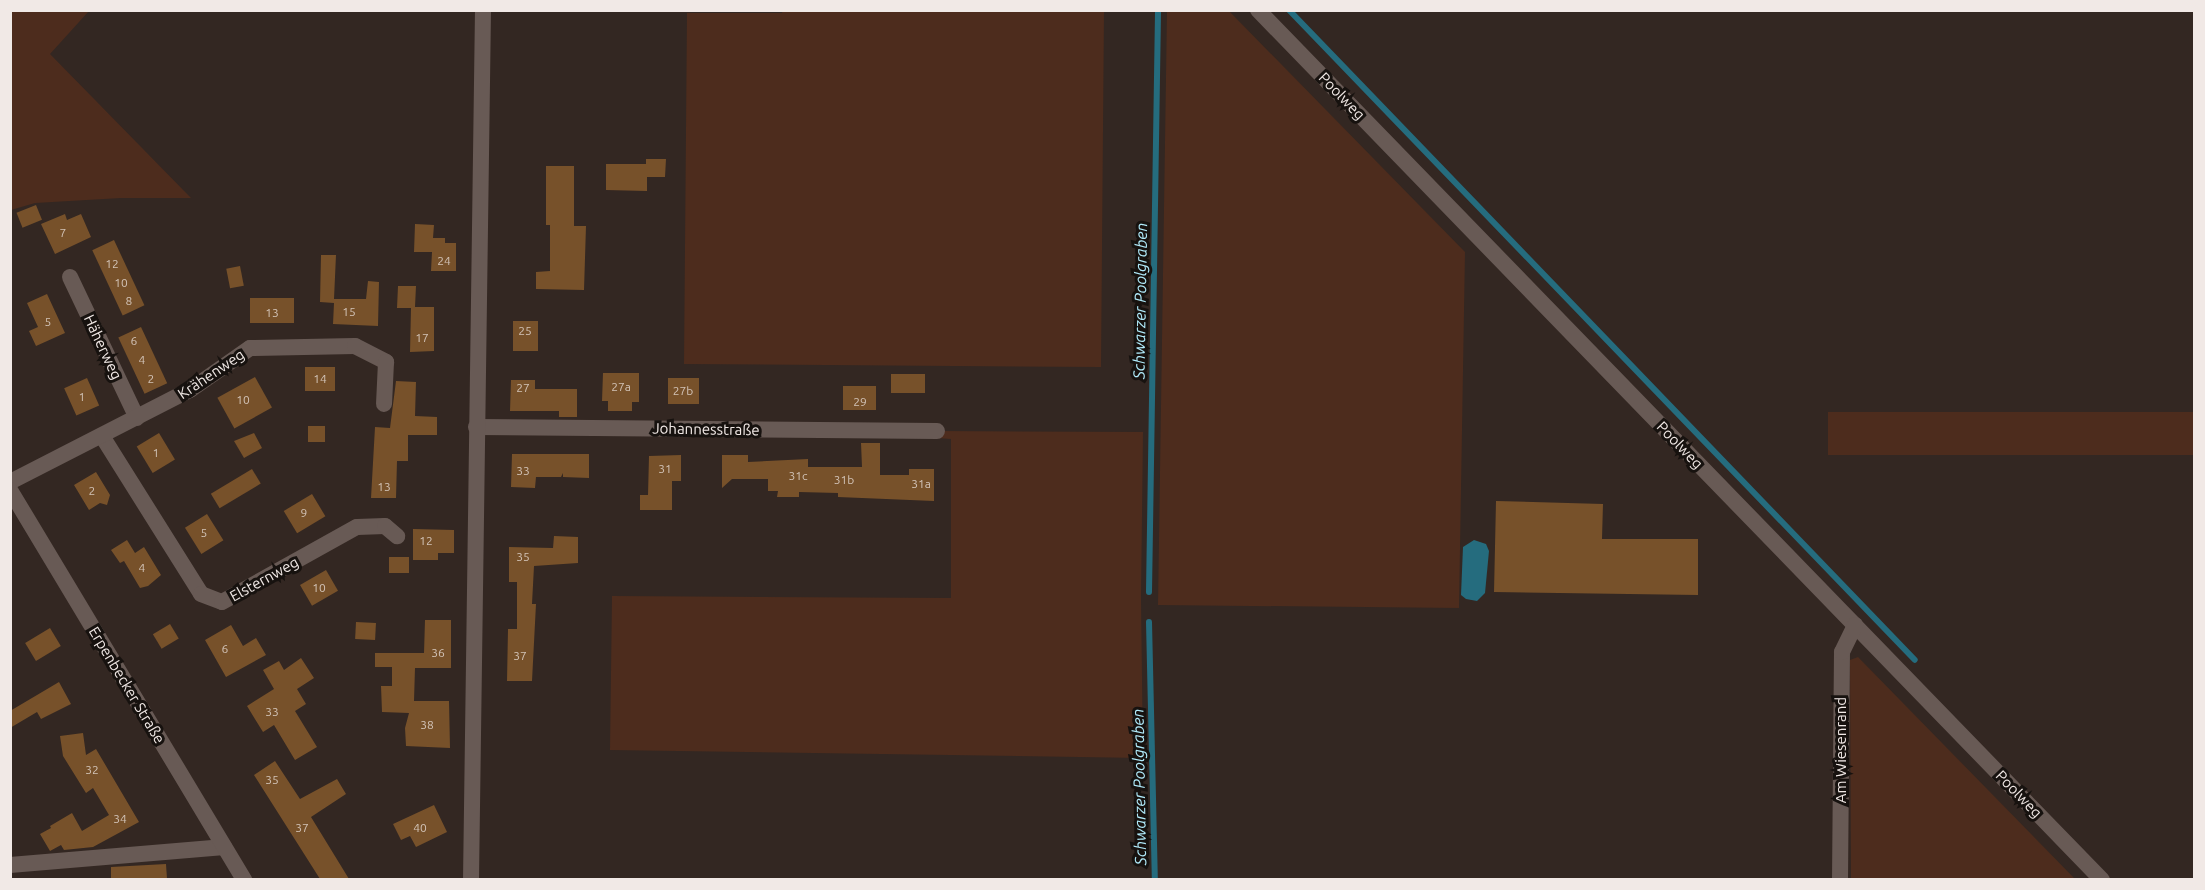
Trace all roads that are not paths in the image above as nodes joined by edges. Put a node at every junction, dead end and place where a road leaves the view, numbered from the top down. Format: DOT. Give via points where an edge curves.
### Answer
graph roads {
  1 [pos="483,10"];
  2 [pos="1258,10"];
  3 [pos="70,277"];
  4 [pos="384,404"];
  5 [pos="136,418"];
  6 [pos="476,427"];
  7 [pos="937,432"];
  8 [pos="102,436"];
  9 [pos="10,482"];
  10 [pos="10,490"];
  11 [pos="397,536"];
  12 [pos="1855,625"];
  13 [pos="224,847"];
  14 [pos="10,865"];
  15 [pos="244,879"];
  16 [pos="471,879"];
  17 [pos="1840,879"];
  18 [pos="2102,879"];
  1 -- 6 [label="street"];
  2 -- 12 [label="street, Poolweg"];
  3 -- 5 [label="street, Häherweg"];
  4 -- 5 [label="street, Krähenweg" via="386,362 355,346 250,348 190,390"];
  5 -- 8 [label="street, Krähenweg"];
  6 -- 7 [label="street, Johannesstraße"];
  6 -- 16 [label="street"];
  8 -- 9 [label="street, Krähenweg"];
  8 -- 11 [label="street, Elsternweg" via="201,594 222,602 357,527 385,526"];
  10 -- 13 [label="street, Erpenbecker Straße"];
  12 -- 17 [label="street, Am Wiesenrand" via="1842,652"];
  12 -- 18 [label="street, Poolweg"];
  13 -- 14 [label="street"];
  13 -- 15 [label="street, Erpenbecker Straße"];
}
